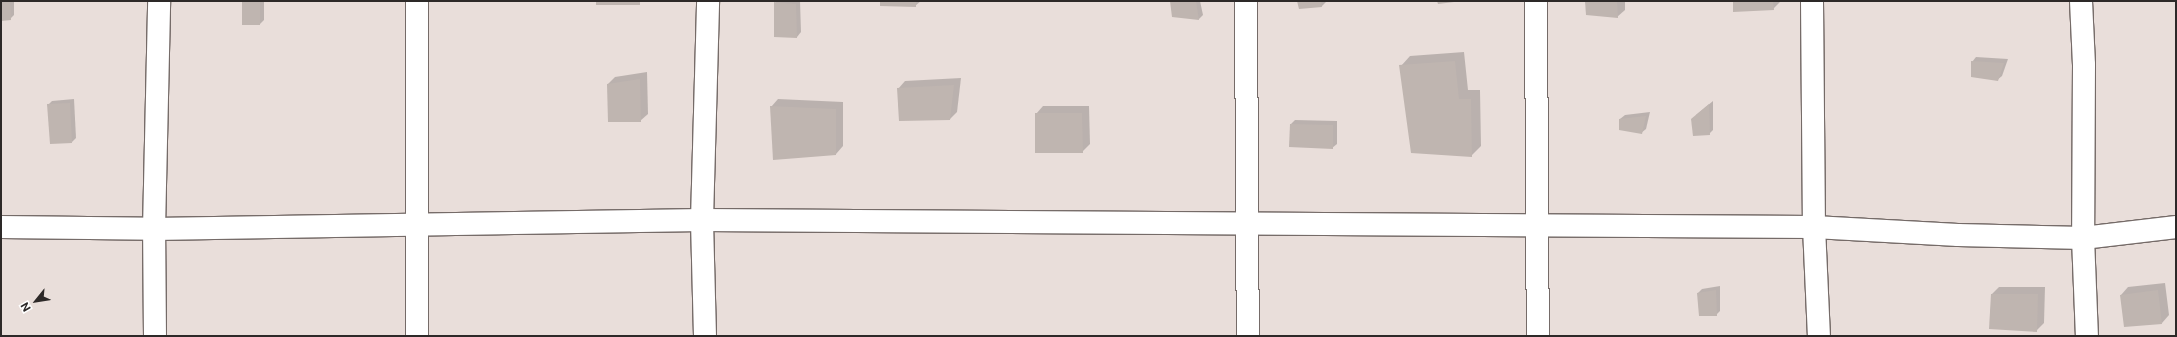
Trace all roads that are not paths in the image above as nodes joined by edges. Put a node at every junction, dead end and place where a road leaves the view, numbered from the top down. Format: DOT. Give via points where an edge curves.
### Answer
graph roads {
  1 [pos="159,1"];
  2 [pos="417,1"];
  3 [pos="708,1"];
  4 [pos="1246,1"];
  5 [pos="1536,1"];
  6 [pos="1812,1"];
  7 [pos="2081,1"];
  8 [pos="702,220"];
  9 [pos="1248,224"];
  10 [pos="417,225"];
  11 [pos="1,226"];
  12 [pos="1538,227"];
  13 [pos="1814,227"];
  14 [pos="2176,228"];
  15 [pos="154,229"];
  16 [pos="2083,238"];
  17 [pos="155,336"];
  18 [pos="417,336"];
  19 [pos="705,336"];
  20 [pos="1248,336"];
  21 [pos="1538,336"];
  22 [pos="1819,336"];
  23 [pos="2087,336"];
  1 -- 15 [label="street"];
  2 -- 10 [label="street"];
  3 -- 8 [label="street"];
  4 -- 9 [label="street"];
  5 -- 12 [label="street"];
  6 -- 13 [label="street"];
  7 -- 16 [label="street" via="2084,65"];
  8 -- 9 [label="street"];
  8 -- 10 [label="street"];
  8 -- 19 [label="street"];
  9 -- 12 [label="street"];
  9 -- 20 [label="street"];
  10 -- 15 [label="street"];
  10 -- 18 [label="street"];
  11 -- 15 [label="street"];
  12 -- 13 [label="street"];
  12 -- 21 [label="street"];
  13 -- 16 [label="street"];
  13 -- 22 [label="street"];
  14 -- 16 [label="street"];
  15 -- 17 [label="street"];
  16 -- 23 [label="street"];
}
